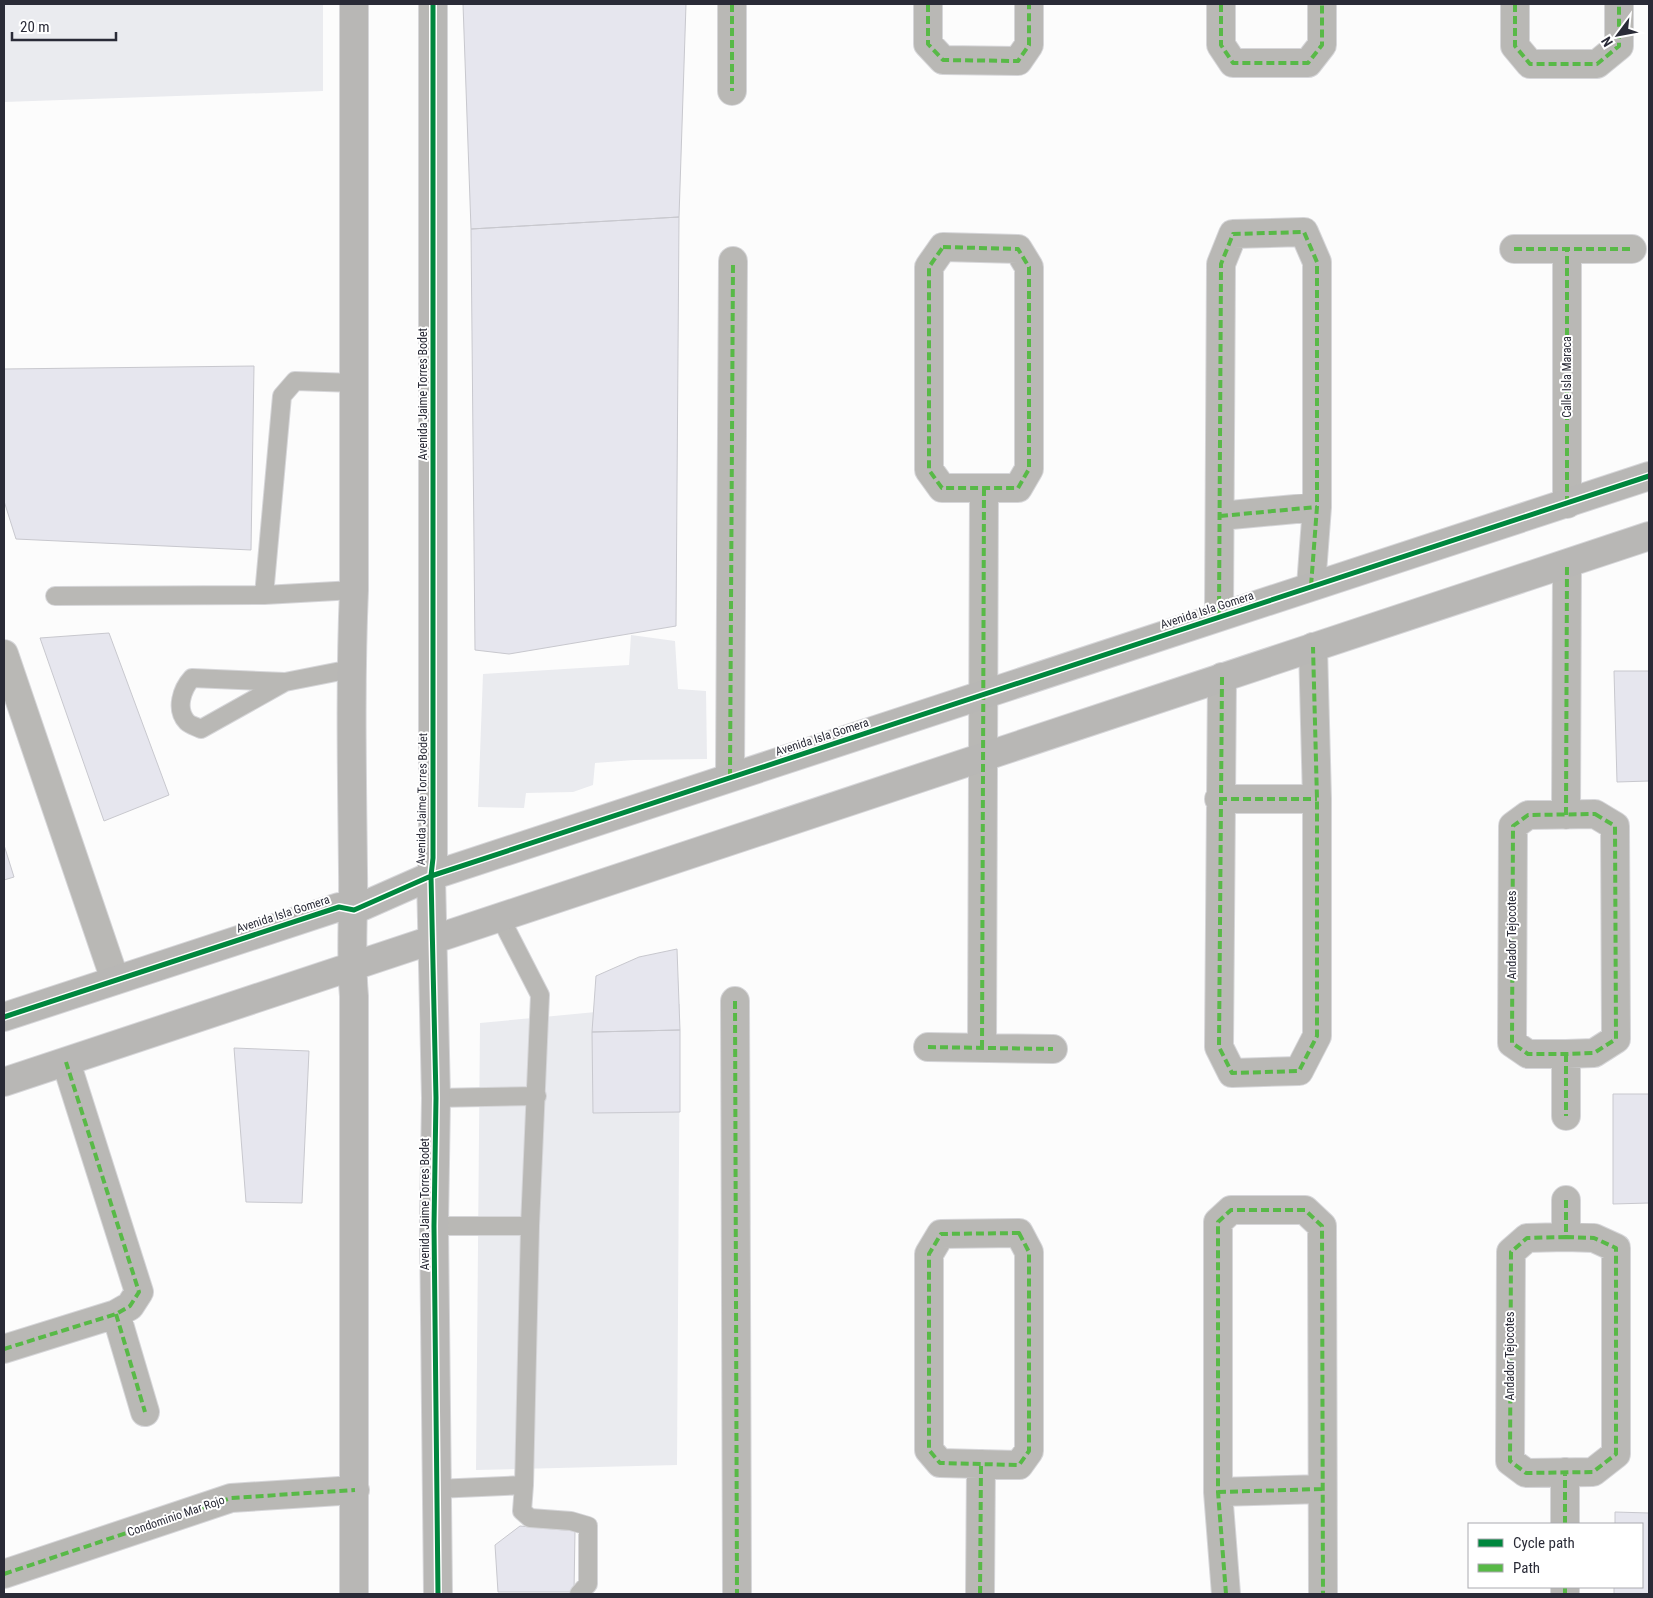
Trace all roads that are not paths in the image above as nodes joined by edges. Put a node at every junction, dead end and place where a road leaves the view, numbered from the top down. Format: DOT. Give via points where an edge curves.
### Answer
graph roads {
  1 [pos="354,4"];
  2 [pos="433,4"];
  3 [pos="732,4"];
  4 [pos="928,4"];
  5 [pos="1029,4"];
  6 [pos="1221,4"];
  7 [pos="1322,4"];
  8 [pos="1515,4"];
  9 [pos="1619,4"];
  10 [pos="732,91"];
  11 [pos="1514,249"];
  12 [pos="1567,249"];
  13 [pos="1632,249"];
  14 [pos="733,261"];
  15 [pos="354,383"];
  16 [pos="1649,476"];
  17 [pos="984,489"];
  18 [pos="1567,504"];
  19 [pos="1317,507"];
  20 [pos="1220,516"];
  21 [pos="1649,536"];
  22 [pos="1567,564"];
  23 [pos="1311,586"];
  24 [pos="354,590"];
  25 [pos="264,595"];
  26 [pos="55,596"];
  27 [pos="1219,616"];
  28 [pos="1313,647"];
  29 [pos="4,654"];
  30 [pos="350,669"];
  31 [pos="1222,677"];
  32 [pos="284,682"];
  33 [pos="984,696"];
  34 [pos="983,758"];
  35 [pos="730,777"];
  36 [pos="1219,799"];
  37 [pos="1317,799"];
  38 [pos="1566,814"];
  39 [pos="431,876"];
  40 [pos="354,910"];
  41 [pos="500,917"];
  42 [pos="431,940"];
  43 [pos="351,967"];
  44 [pos="115,980"];
  45 [pos="735,1001"];
  46 [pos="4,1017"];
  47 [pos="928,1047"];
  48 [pos="982,1048"];
  49 [pos="1053,1049"];
  50 [pos="1566,1054"];
  51 [pos="66,1062"];
  52 [pos="4,1082"];
  53 [pos="537,1096"];
  54 [pos="436,1098"];
  55 [pos="1566,1116"];
  56 [pos="1566,1200"];
  57 [pos="434,1226"];
  58 [pos="530,1226"];
  59 [pos="1566,1237"];
  60 [pos="116,1314"];
  61 [pos="4,1349"];
  62 [pos="146,1412"];
  63 [pos="981,1464"];
  64 [pos="1565,1472"];
  65 [pos="524,1485"];
  66 [pos="436,1489"];
  67 [pos="1322,1489"];
  68 [pos="355,1490"];
  69 [pos="1218,1492"];
  70 [pos="1565,1523"];
  71 [pos="4,1574"];
  72 [pos="354,1594"];
  73 [pos="438,1594"];
  74 [pos="579,1594"];
  75 [pos="737,1594"];
  76 [pos="980,1594"];
  77 [pos="1226,1594"];
  78 [pos="1322,1594"];
  1 -- 15 [label="street"];
  2 -- 39 [label="street, Avenida Jaime Torres Bodet"];
  3 -- 10 [label="street"];
  4 -- 5 [label="street" via="928,44 943,60 1018,61 1028,45"];
  6 -- 7 [label="street" via="1221,45 1233,63 1308,63 1322,45"];
  8 -- 9 [label="street" via="1515,46 1530,64 1597,64 1619,46"];
  11 -- 12 [label="street"];
  12 -- 13 [label="street"];
  12 -- 18 [label="street, Calle Isla Maraca"];
  14 -- 35 [label="street"];
  15 -- 24 [label="street"];
  15 -- 25 [label="lane" via="295,381 282,396"];
  16 -- 18 [label="street, Avenida Isla Gomera"];
  17 -- 17 [label="street" via="942,488 929,470 929,267 943,247 1018,249 1029,267 1028,470 1018,488"];
  17 -- 33 [label="street"];
  18 -- 23 [label="street, Avenida Isla Gomera"];
  19 -- 20 [label="street"];
  19 -- 20 [label="street" via="1318,262 1304,232 1233,234 1220,264"];
  19 -- 23 [label="street"];
  20 -- 27 [label="street"];
  21 -- 22 [label="street"];
  22 -- 28 [label="street"];
  22 -- 38 [label="street"];
  23 -- 27 [label="street, Avenida Isla Gomera"];
  24 -- 25 [label="lane"];
  24 -- 30 [label="street"];
  25 -- 26 [label="lane"];
  27 -- 33 [label="street, Avenida Isla Gomera"];
  28 -- 31 [label="street"];
  28 -- 37 [label="street"];
  29 -- 44 [label="street"];
  30 -- 32 [label="lane"];
  30 -- 40 [label="street"];
  31 -- 34 [label="street"];
  31 -- 36 [label="street"];
  32 -- 32 [label="lane" via="201,729 187,722 180,708 184,687 192,678"];
  33 -- 34 [label="street"];
  33 -- 35 [label="street, Avenida Isla Gomera"];
  34 -- 41 [label="street"];
  34 -- 48 [label="street"];
  35 -- 39 [label="street, Avenida Isla Gomera"];
  36 -- 37 [label="street"];
  36 -- 37 [label="street" via="1219,1047 1232,1073 1299,1072 1317,1036"];
  38 -- 50 [label="street, Andador Tejocotes" via="1595,814 1615,826 1616,1039 1594,1053"];
  38 -- 50 [label="street, Andador Tejocotes" via="1528,815 1513,826 1512,1043 1528,1054"];
  39 -- 40 [label="street, Avenida Isla Gomera"];
  39 -- 42 [label="street, Avenida Jaime Torres Bodet"];
  40 -- 43 [label="street"];
  40 -- 44 [label="street, Avenida Isla Gomera" via="339,907"];
  41 -- 42 [label="street"];
  41 -- 53 [label="lane" via="540,995"];
  42 -- 43 [label="street"];
  42 -- 54 [label="street, Avenida Jaime Torres Bodet"];
  43 -- 51 [label="street"];
  43 -- 68 [label="street" via="354,996"];
  44 -- 46 [label="street, Avenida Isla Gomera"];
  45 -- 75 [label="street"];
  47 -- 48 [label="street"];
  48 -- 49 [label="street"];
  50 -- 55 [label="street"];
  51 -- 52 [label="street"];
  51 -- 60 [label="street" via="139,1292 130,1306"];
  53 -- 54 [label="lane"];
  53 -- 58 [label="lane"];
  54 -- 57 [label="street, Avenida Jaime Torres Bodet"];
  56 -- 59 [label="street"];
  57 -- 58 [label="lane"];
  57 -- 66 [label="street, Avenida Jaime Torres Bodet"];
  58 -- 65 [label="lane"];
  59 -- 64 [label="street, Andador Tejocotes" via="1594,1238 1616,1248 1616,1454 1593,1472"];
  59 -- 64 [label="street, Andador Tejocotes" via="1527,1238 1511,1252 1510,1461 1526,1473"];
  60 -- 61 [label="street"];
  60 -- 62 [label="street"];
  63 -- 63 [label="street" via="940,1463 930,1450 929,1254 941,1234 1019,1233 1029,1252 1029,1451 1019,1465"];
  63 -- 76 [label="street"];
  64 -- 70 [label="street"];
  65 -- 66 [label="lane"];
  65 -- 74 [label="lane" via="522,1511 530,1518 571,1521 588,1526 588,1584"];
  66 -- 73 [label="street, Avenida Jaime Torres Bodet"];
  67 -- 69 [label="street"];
  67 -- 69 [label="street" via="1322,1226 1305,1210 1231,1210 1218,1222"];
  67 -- 78 [label="street"];
  68 -- 71 [label="street, Condominio Mar Rojo" via="231,1498"];
  68 -- 72 [label="street"];
  69 -- 77 [label="street"];
}
